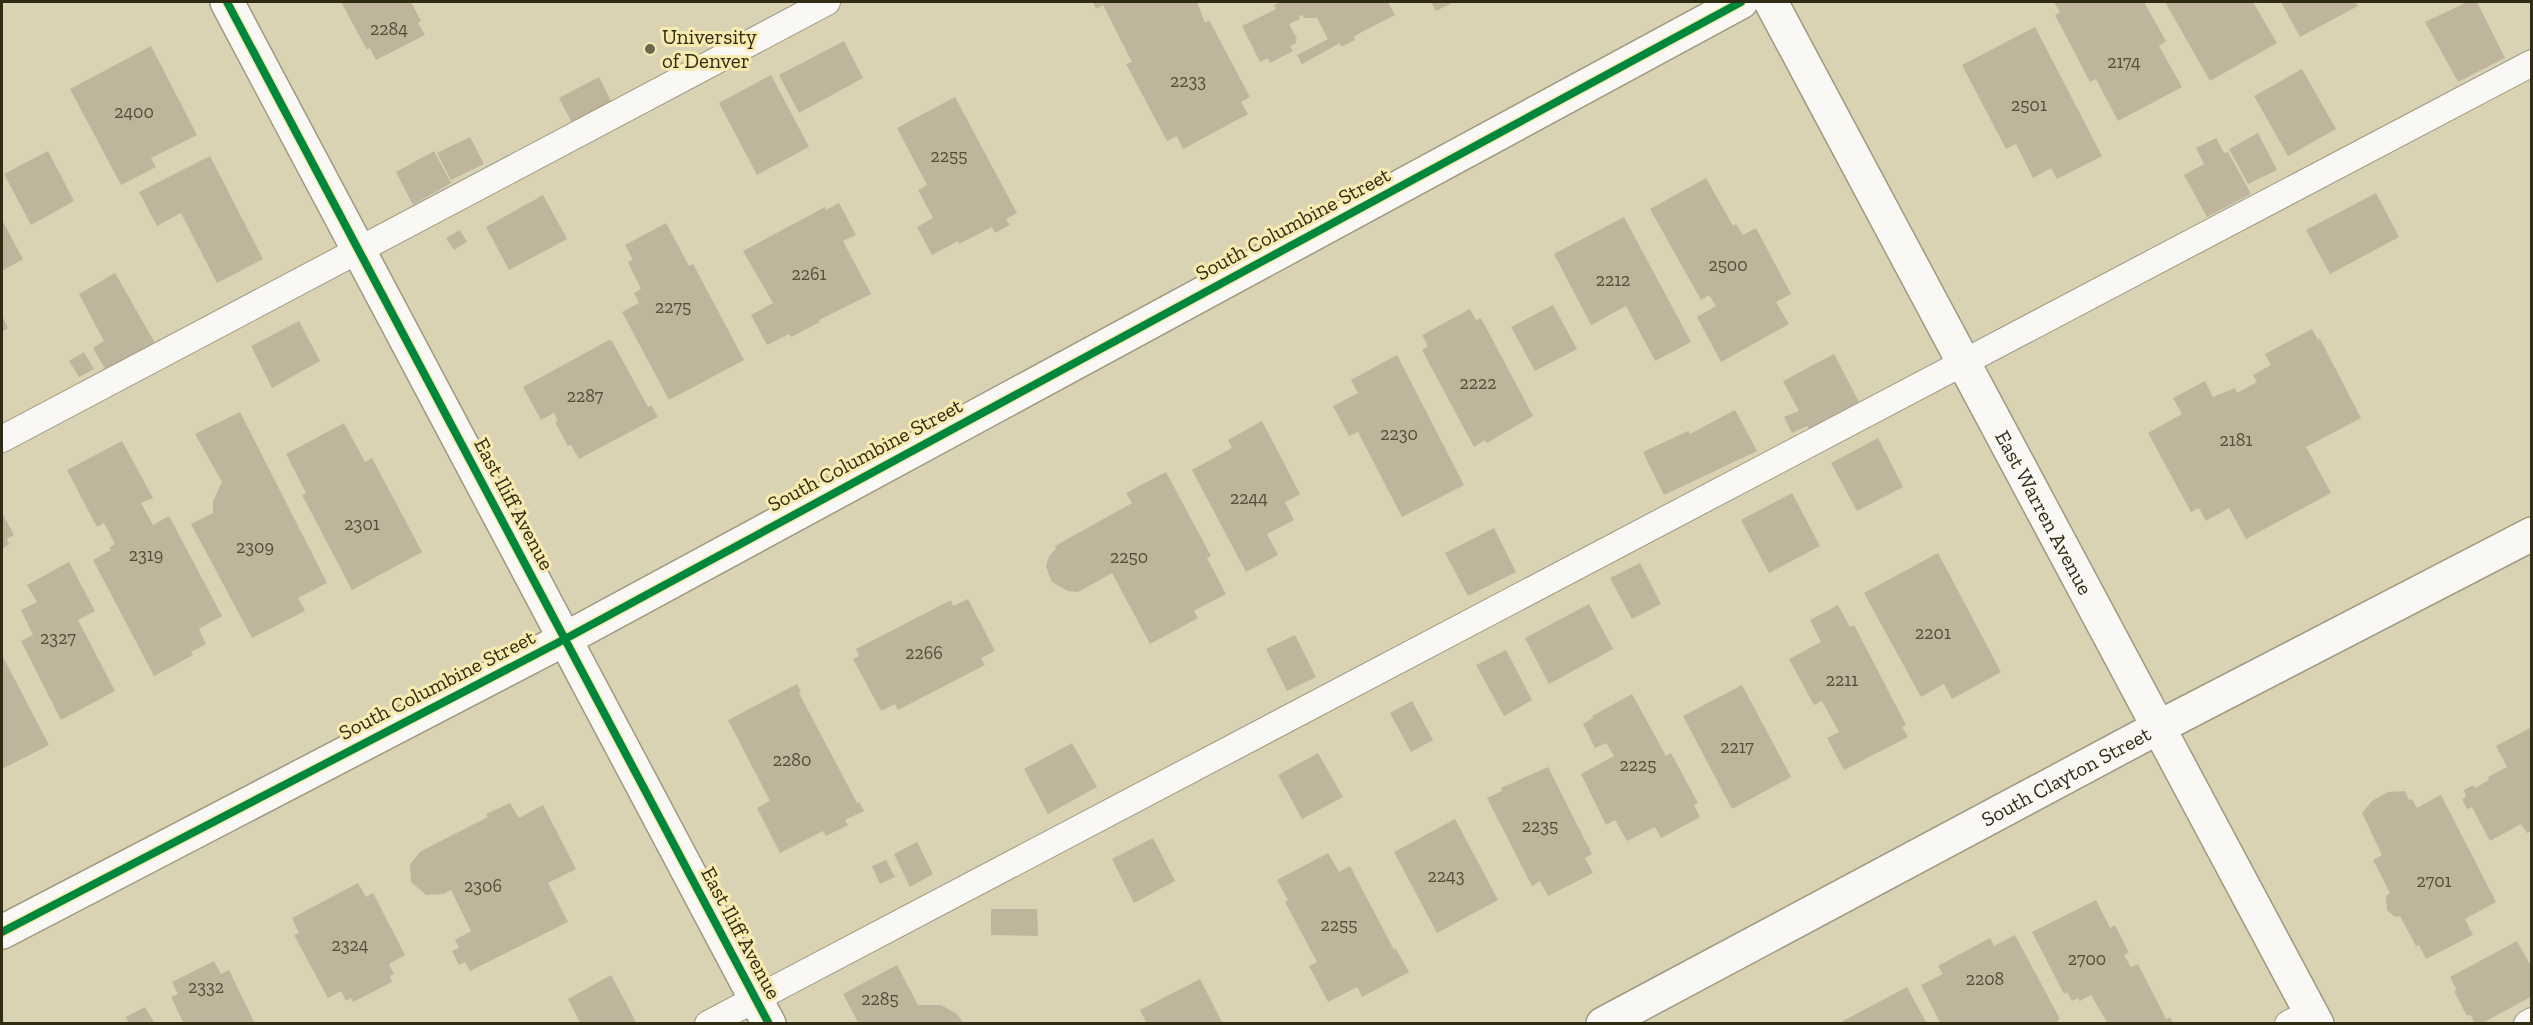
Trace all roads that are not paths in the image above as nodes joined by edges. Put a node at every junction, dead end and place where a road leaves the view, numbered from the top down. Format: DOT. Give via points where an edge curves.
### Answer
graph roads {
  1 [pos="227,2"];
  2 [pos="827,2"];
  3 [pos="1741,2"];
  4 [pos="1771,2"];
  5 [pos="2532,63"];
  6 [pos="358,249"];
  7 [pos="1964,362"];
  8 [pos="2,439"];
  9 [pos="2532,534"];
  10 [pos="565,639"];
  11 [pos="2159,728"];
  12 [pos="2,932"];
  13 [pos="762,1011"];
  14 [pos="2305,1019"];
  15 [pos="2532,1021"];
  16 [pos="708,1023"];
  17 [pos="1603,1023"];
  18 [pos="2527,1023"];
  1 -- 6 [label="street, East Iliff Avenue"];
  2 -- 6 [label="lane"];
  3 -- 10 [label="street, South Columbine Street"];
  4 -- 7 [label="street, East Warren Avenue"];
  5 -- 7 [label="lane"];
  6 -- 8 [label="lane"];
  6 -- 10 [label="street, East Iliff Avenue"];
  7 -- 11 [label="street, East Warren Avenue"];
  7 -- 13 [label="lane"];
  9 -- 11 [label="street, South Clayton Street"];
  10 -- 12 [label="street, South Columbine Street"];
  10 -- 13 [label="street, East Iliff Avenue"];
  11 -- 14 [label="street, East Warren Avenue"];
  11 -- 17 [label="street, South Clayton Street"];
  13 -- 16 [label="lane"];
  15 -- 18 [label="lane"];
}
